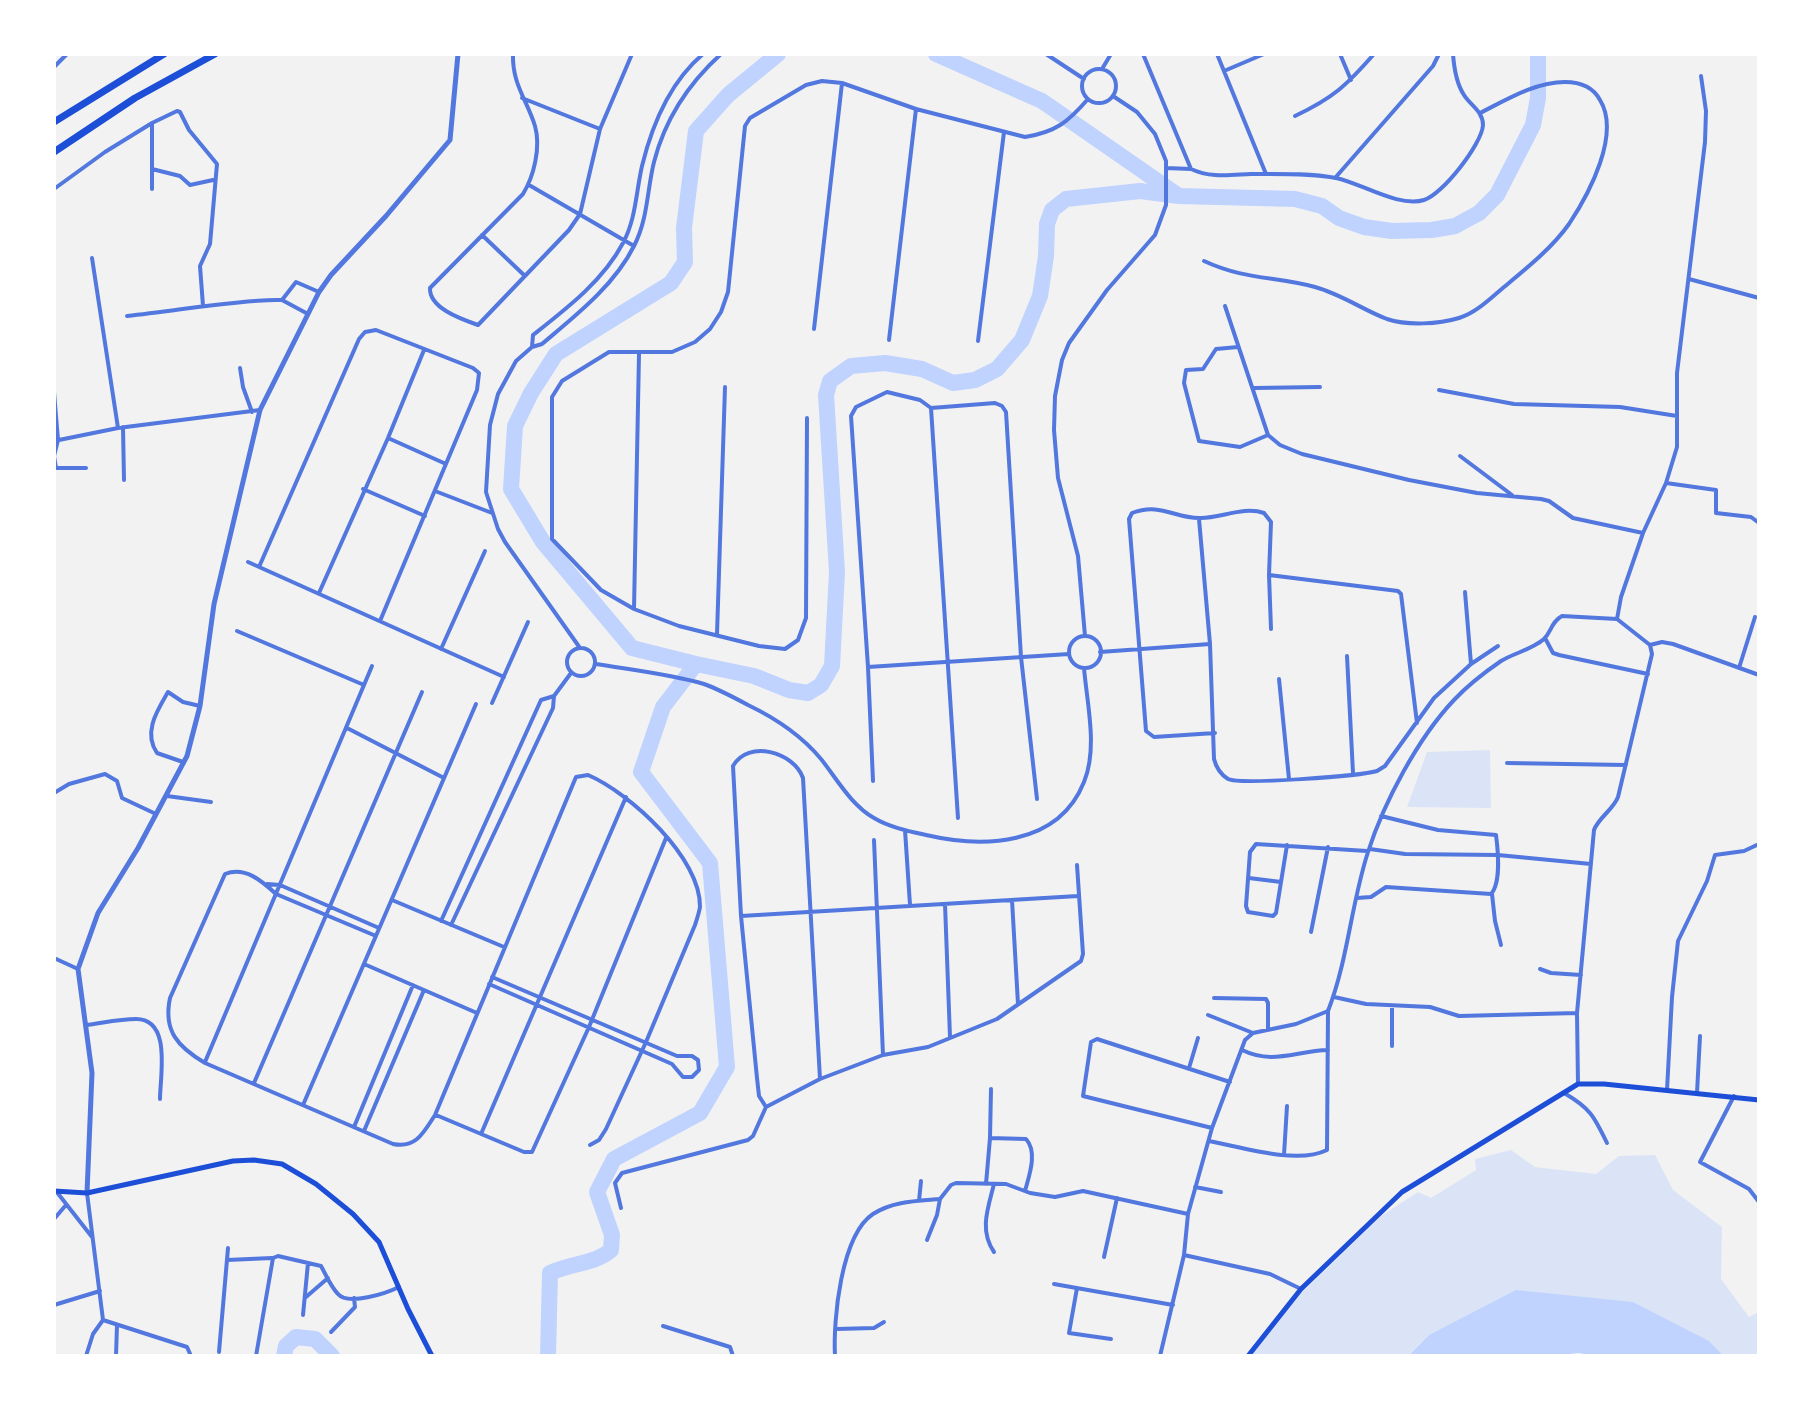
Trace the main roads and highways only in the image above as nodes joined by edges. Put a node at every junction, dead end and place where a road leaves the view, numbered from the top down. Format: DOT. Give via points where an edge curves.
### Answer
graph roads {
  1 [pos="164,54"];
  2 [pos="215,54"];
  3 [pos="54,122"];
  4 [pos="54,152"];
  5 [pos="1759,1100"];
  6 [pos="55,1191"];
  7 [pos="432,1356"];
  8 [pos="1248,1356"];
  1 -- 3 [label="highway"];
  2 -- 4 [label="highway" via="135,98"];
  5 -- 8 [label="main road" via="1578,1084 1402,1192 1301,1289"];
  6 -- 7 [label="main road" via="87,1193 233,1161 282,1164 353,1214 379,1242"];
}
